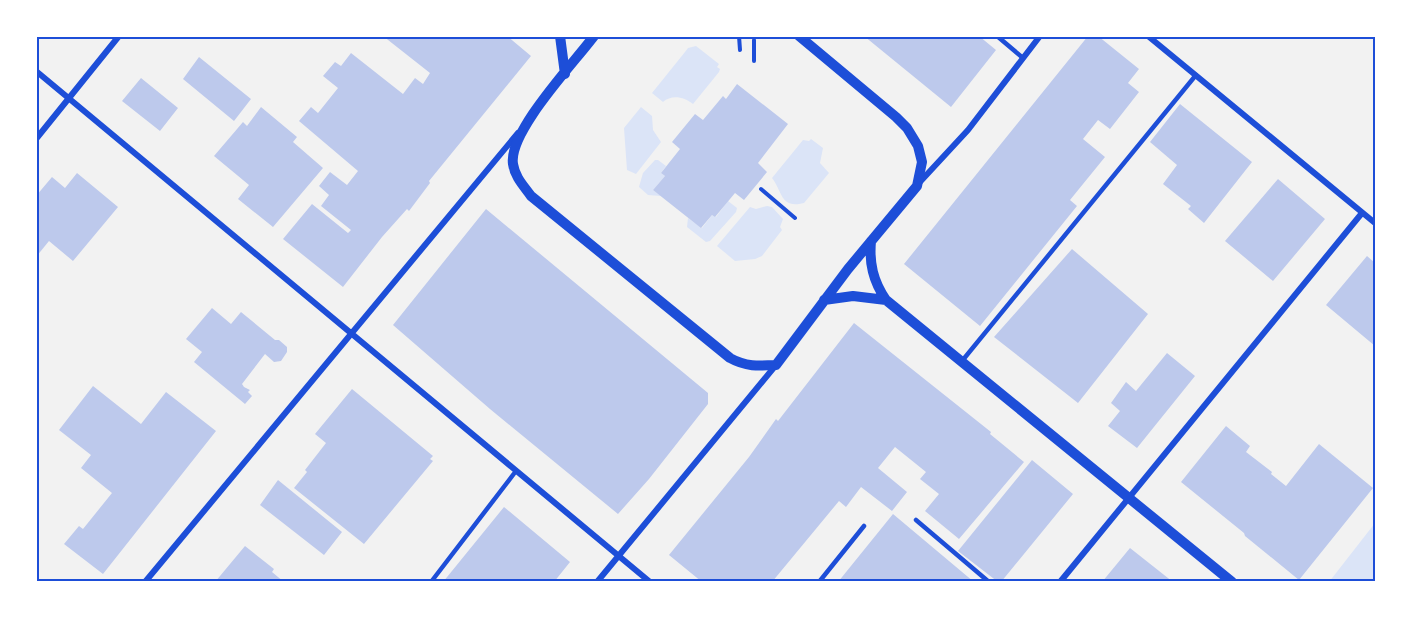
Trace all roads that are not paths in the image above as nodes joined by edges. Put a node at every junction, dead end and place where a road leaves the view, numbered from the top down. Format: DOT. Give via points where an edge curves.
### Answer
graph roads {
  1 [pos="119,36"];
  2 [pos="560,36"];
  3 [pos="594,36"];
  4 [pos="799,36"];
  5 [pos="997,36"];
  6 [pos="1040,36"];
  7 [pos="1148,36"];
  8 [pos="1023,58"];
  9 [pos="36,71"];
  10 [pos="565,74"];
  11 [pos="1196,75"];
  12 [pos="69,98"];
  13 [pos="524,126"];
  14 [pos="36,139"];
  15 [pos="916,186"];
  16 [pos="1362,213"];
  17 [pos="1375,223"];
  18 [pos="871,240"];
  19 [pos="824,300"];
  20 [pos="886,300"];
  21 [pos="351,333"];
  22 [pos="961,363"];
  23 [pos="776,365"];
  24 [pos="516,471"];
  25 [pos="1129,498"];
  26 [pos="916,520"];
  27 [pos="864,526"];
  28 [pos="618,556"];
  29 [pos="145,582"];
  30 [pos="431,582"];
  31 [pos="597,582"];
  32 [pos="650,582"];
  33 [pos="819,582"];
  34 [pos="989,582"];
  35 [pos="1060,582"];
  36 [pos="1232,582"];
  1 -- 12 [label="street"];
  2 -- 10 [label="street"];
  3 -- 10 [label="street"];
  4 -- 15 [label="street" via="907,128 922,162"];
  5 -- 8 [label="lane"];
  6 -- 8 [label="street"];
  7 -- 11 [label="street"];
  8 -- 15 [label="street" via="968,130"];
  9 -- 12 [label="street"];
  10 -- 13 [label="street"];
  11 -- 16 [label="street"];
  11 -- 22 [label="lane"];
  12 -- 14 [label="street"];
  12 -- 21 [label="street"];
  13 -- 21 [label="street"];
  13 -- 23 [label="street" via="512,162 517,178 531,196 730,358 750,366"];
  15 -- 18 [label="street"];
  16 -- 17 [label="street"];
  16 -- 25 [label="street"];
  18 -- 19 [label="street"];
  18 -- 20 [label="street" via="872,270"];
  19 -- 20 [label="street" via="853,296"];
  19 -- 23 [label="street"];
  20 -- 22 [label="street"];
  21 -- 24 [label="street"];
  21 -- 29 [label="street"];
  22 -- 25 [label="street"];
  23 -- 28 [label="street"];
  24 -- 28 [label="street"];
  24 -- 30 [label="lane"];
  25 -- 35 [label="street"];
  25 -- 36 [label="street"];
  26 -- 34 [label="lane"];
  27 -- 33 [label="lane"];
  28 -- 31 [label="street"];
  28 -- 32 [label="street"];
}
